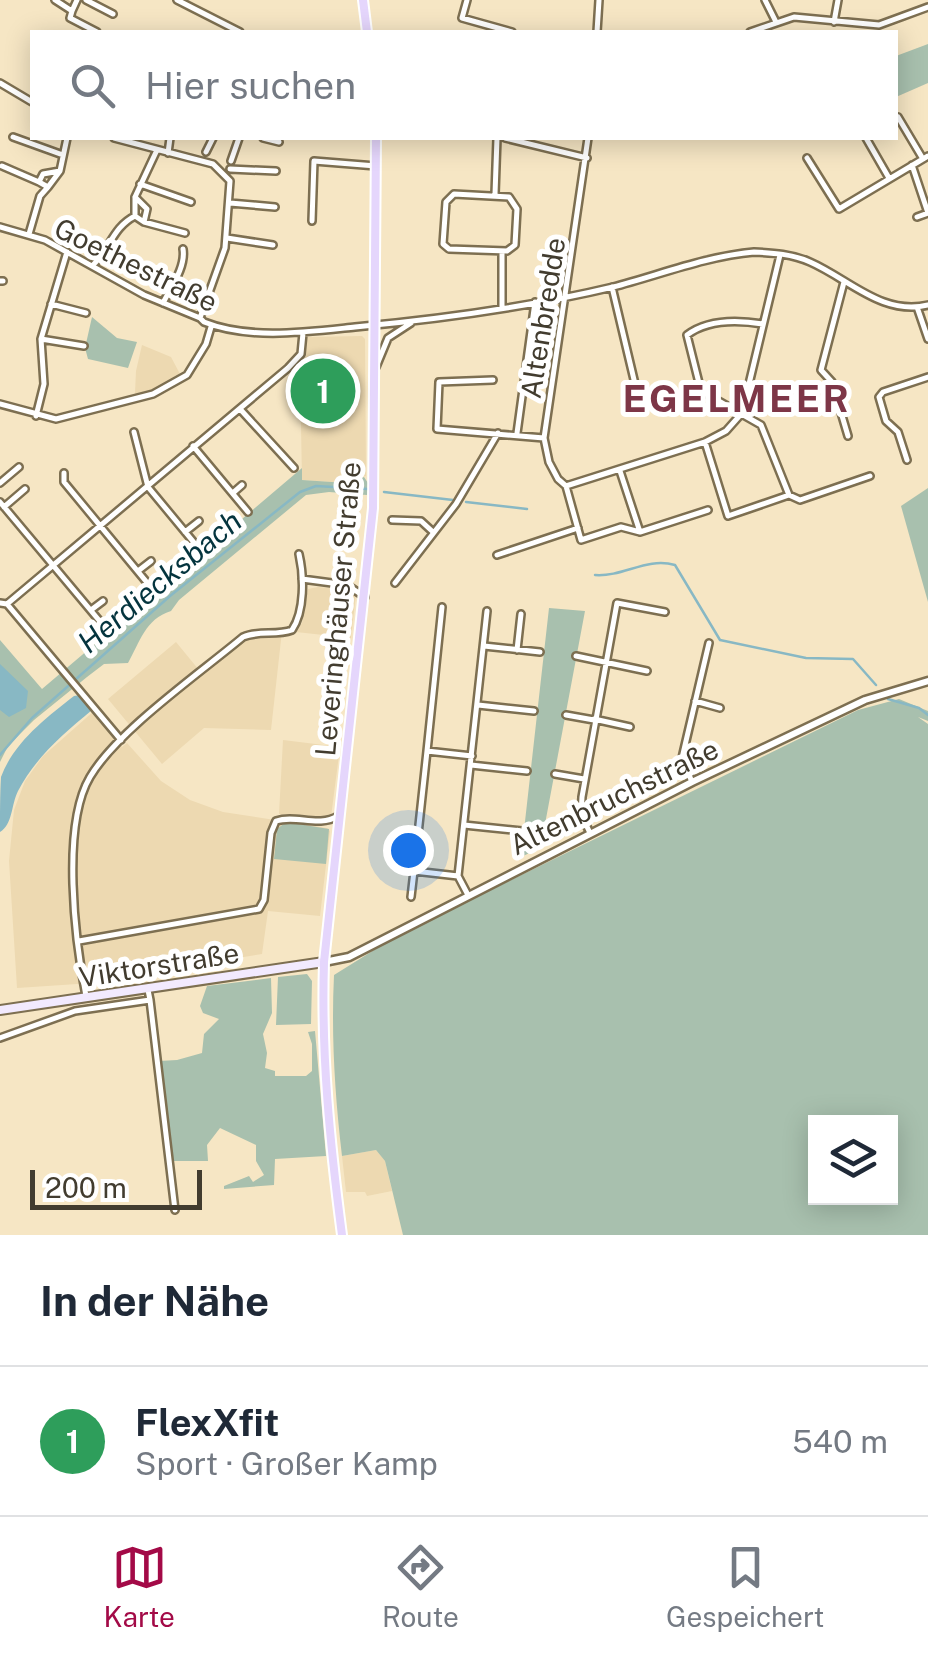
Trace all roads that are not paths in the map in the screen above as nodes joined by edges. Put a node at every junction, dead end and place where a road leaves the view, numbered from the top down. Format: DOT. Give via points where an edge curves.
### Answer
graph roads {
  1 [pos="54,0"];
  2 [pos="77,0"];
  3 [pos="86,0"];
  4 [pos="177,0"];
  5 [pos="363,0"];
  6 [pos="467,0"];
  7 [pos="599,0"];
  8 [pos="765,0"];
  9 [pos="838,0"];
  10 [pos="190,3"];
  11 [pos="928,7"];
  12 [pos="72,11"];
  13 [pos="114,14"];
  14 [pos="776,22"];
  15 [pos="834,22"];
  16 [pos="93,30"];
  17 [pos="237,30"];
  18 [pos="366,30"];
  19 [pos="505,30"];
  20 [pos="596,30"];
  21 [pos="755,30"];
  22 [pos="0,83"];
  23 [pos="30,99"];
  24 [pos="898,117"];
  25 [pos="13,137"];
  26 [pos="66,140"];
  27 [pos="121,140"];
  28 [pos="170,140"];
  29 [pos="212,140"];
  30 [pos="238,140"];
  31 [pos="271,140"];
  32 [pos="376,140"];
  33 [pos="497,140"];
  34 [pos="512,140"];
  35 [pos="588,140"];
  36 [pos="867,140"];
  37 [pos="279,142"];
  38 [pos="157,150"];
  39 [pos="206,152"];
  40 [pos="168,153"];
  41 [pos="64,154"];
  42 [pos="587,158"];
  43 [pos="807,158"];
  44 [pos="925,158"];
  45 [pos="912,165"];
  46 [pos="2,166"];
  47 [pos="377,166"];
  48 [pos="60,171"];
  49 [pos="276,171"];
  50 [pos="890,178"];
  51 [pos="39,182"];
  52 [pos="140,184"];
  53 [pos="48,187"];
  54 [pos="495,195"];
  55 [pos="136,198"];
  56 [pos="191,202"];
  57 [pos="230,202"];
  58 [pos="275,207"];
  59 [pos="928,213"];
  60 [pos="134,216"];
  61 [pos="917,217"];
  62 [pos="312,221"];
  63 [pos="144,222"];
  64 [pos="0,227"];
  65 [pos="184,233"];
  66 [pos="29,236"];
  67 [pos="227,238"];
  68 [pos="273,245"];
  69 [pos="183,250"];
  70 [pos="502,251"];
  71 [pos="67,252"];
  72 [pos="781,253"];
  73 [pos="93,266"];
  74 [pos="844,282"];
  75 [pos="612,287"];
  76 [pos="567,297"];
  77 [pos="163,302"];
  78 [pos="535,302"];
  79 [pos="51,304"];
  80 [pos="928,304"];
  81 [pos="502,308"];
  82 [pos="917,308"];
  83 [pos="86,314"];
  84 [pos="200,318"];
  85 [pos="414,322"];
  86 [pos="763,324"];
  87 [pos="212,326"];
  88 [pos="376,326"];
  89 [pos="303,332"];
  90 [pos="40,339"];
  91 [pos="928,340"];
  92 [pos="84,346"];
  93 [pos="375,367"];
  94 [pos="928,377"];
  95 [pos="494,380"];
  96 [pos="0,404"];
  97 [pos="640,405"];
  98 [pos="240,409"];
  99 [pos="742,413"];
  100 [pos="36,416"];
  101 [pos="134,432"];
  102 [pos="498,433"];
  103 [pos="517,434"];
  104 [pos="848,436"];
  105 [pos="544,438"];
  106 [pos="705,442"];
  107 [pos="194,446"];
  108 [pos="907,460"];
  109 [pos="19,467"];
  110 [pos="294,468"];
  111 [pos="620,471"];
  112 [pos="64,473"];
  113 [pos="870,476"];
  114 [pos="0,483"];
  115 [pos="242,484"];
  116 [pos="148,486"];
  117 [pos="566,486"];
  118 [pos="25,489"];
  119 [pos="234,492"];
  120 [pos="789,495"];
  121 [pos="2,504"];
  122 [pos="708,510"];
  123 [pos="248,512"];
  124 [pos="392,520"];
  125 [pos="199,521"];
  126 [pos="100,525"];
  127 [pos="578,528"];
  128 [pos="185,532"];
  129 [pos="434,532"];
  130 [pos="640,532"];
  131 [pos="201,551"];
  132 [pos="299,554"];
  133 [pos="497,556"];
  134 [pos="150,562"];
  135 [pos="53,564"];
  136 [pos="368,569"];
  137 [pos="138,572"];
  138 [pos="302,579"];
  139 [pos="394,582"];
  140 [pos="347,585"];
  141 [pos="154,591"];
  142 [pos="365,598"];
  143 [pos="103,601"];
  144 [pos="4,604"];
  145 [pos="442,607"];
  146 [pos="92,610"];
  147 [pos="487,610"];
  148 [pos="665,612"];
  149 [pos="521,614"];
  150 [pos="108,631"];
  151 [pos="709,643"];
  152 [pos="484,646"];
  153 [pos="517,650"];
  154 [pos="540,652"];
  155 [pos="576,656"];
  156 [pos="604,662"];
  157 [pos="648,671"];
  158 [pos="928,681"];
  159 [pos="695,701"];
  160 [pos="477,705"];
  161 [pos="720,708"];
  162 [pos="534,712"];
  163 [pos="566,715"];
  164 [pos="594,720"];
  165 [pos="630,727"];
  166 [pos="121,740"];
  167 [pos="427,752"];
  168 [pos="472,756"];
  169 [pos="470,765"];
  170 [pos="527,771"];
  171 [pos="555,774"];
  172 [pos="584,780"];
  173 [pos="692,782"];
  174 [pos="341,814"];
  175 [pos="321,822"];
  176 [pos="464,824"];
  177 [pos="522,831"];
  178 [pos="590,833"];
  179 [pos="338,834"];
  180 [pos="414,871"];
  181 [pos="458,876"];
  182 [pos="468,894"];
  183 [pos="411,896"];
  184 [pos="78,941"];
  185 [pos="324,962"];
  186 [pos="148,990"];
  187 [pos="86,999"];
  188 [pos="150,1000"];
  189 [pos="0,1010"];
  190 [pos="0,1038"];
  191 [pos="175,1210"];
  192 [pos="342,1235"];
  1 -- 12 [label="street"];
  2 -- 12 [label="street"];
  3 -- 13 [label="street"];
  4 -- 10 [label="street"];
  5 -- 18 [label="main road"];
  6 -- 19 [label="street" via="462,18"];
  7 -- 20 [label="street"];
  8 -- 14 [label="street"];
  9 -- 15 [label="street"];
  10 -- 17 [label="street"];
  11 -- 15 [label="street" via="878,25"];
  12 -- 16 [label="street" via="70,18"];
  14 -- 15 [label="street"];
  14 -- 21 [label="street"];
  22 -- 23 [label="street"];
  24 -- 44 [label="street"];
  25 -- 41 [label="street"];
  26 -- 41 [label="street"];
  27 -- 38 [label="street"];
  28 -- 40 [label="street"];
  29 -- 39 [label="street"];
  30 -- 49 [label="street" via="231,165"];
  31 -- 37 [label="street"];
  32 -- 47 [label="main road, Leveringhäuser Straße"];
  33 -- 54 [label="street"];
  34 -- 42 [label="street"];
  35 -- 42 [label="street, Altenbredde"];
  36 -- 50 [label="street"];
  38 -- 40 [label="street"];
  38 -- 52 [label="street"];
  40 -- 57 [label="street" via="222,170 230,180"];
  41 -- 48 [label="street"];
  42 -- 76 [label="street, Altenbredde"];
  43 -- 50 [label="street" via="838,209"];
  44 -- 45 [label="street"];
  45 -- 50 [label="street"];
  45 -- 59 [label="street"];
  46 -- 51 [label="street"];
  47 -- 62 [label="street" via="314,161"];
  47 -- 88 [label="main road, Leveringhäuser Straße"];
  48 -- 51 [label="street" via="43,174"];
  48 -- 53 [label="street"];
  51 -- 53 [label="street"];
  52 -- 55 [label="street"];
  52 -- 56 [label="street"];
  53 -- 66 [label="street"];
  54 -- 70 [label="street" via="509,198 516,209 515,244"];
  54 -- 70 [label="street" via="454,194 446,202 443,244"];
  55 -- 60 [label="street"];
  55 -- 63 [label="street" via="147,209"];
  57 -- 58 [label="street"];
  57 -- 67 [label="street"];
  59 -- 61 [label="street"];
  60 -- 63 [label="street"];
  60 -- 73 [label="street" via="120,225"];
  63 -- 65 [label="street"];
  64 -- 66 [label="street, Goethestraße"];
  66 -- 71 [label="street, Goethestraße"];
  67 -- 68 [label="street"];
  67 -- 84 [label="street"];
  69 -- 77 [label="street"];
  70 -- 81 [label="street"];
  71 -- 73 [label="street, Goethestraße"];
  71 -- 79 [label="street"];
  72 -- 74 [label="street"];
  72 -- 75 [label="street" via="741,254"];
  72 -- 86 [label="street"];
  73 -- 77 [label="street, Goethestraße"];
  74 -- 82 [label="street" via="876,300"];
  74 -- 104 [label="street" via="822,370"];
  75 -- 76 [label="street"];
  75 -- 97 [label="street"];
  76 -- 78 [label="street"];
  76 -- 105 [label="street, Altenbredde"];
  77 -- 84 [label="street, Goethestraße"];
  78 -- 81 [label="street"];
  78 -- 103 [label="street"];
  79 -- 83 [label="street"];
  79 -- 90 [label="street"];
  80 -- 82 [label="street"];
  81 -- 85 [label="street"];
  82 -- 91 [label="street"];
  84 -- 87 [label="street, Goethestraße"];
  85 -- 88 [label="street"];
  85 -- 93 [label="street" via="388,338"];
  86 -- 99 [label="street"];
  86 -- 99 [label="street" via="738,320 687,335 702,391"];
  87 -- 89 [label="street, Goethestraße"];
  87 -- 100 [label="street" via="187,375 167,388 56,419"];
  88 -- 89 [label="street, Goethestraße"];
  88 -- 93 [label="main road, Leveringhäuser Straße"];
  89 -- 98 [label="street" via="301,354"];
  90 -- 92 [label="street"];
  90 -- 100 [label="street" via="44,384"];
  93 -- 136 [label="main road, Leveringhäuser Straße"];
  94 -- 108 [label="street" via="879,396"];
  95 -- 102 [label="street" via="442,380 435,422 442,430"];
  96 -- 100 [label="street"];
  98 -- 107 [label="street"];
  98 -- 110 [label="street"];
  99 -- 106 [label="street" via="726,432"];
  99 -- 120 [label="street" via="768,436"];
  101 -- 116 [label="street"];
  102 -- 103 [label="street, Altenbredde"];
  102 -- 129 [label="street, Altenbredde"];
  103 -- 105 [label="street, Altenbredde"];
  105 -- 117 [label="street" via="548,462"];
  106 -- 111 [label="street"];
  106 -- 120 [label="street" via="728,516"];
  107 -- 116 [label="street"];
  107 -- 119 [label="street"];
  109 -- 114 [label="street"];
  111 -- 117 [label="street"];
  111 -- 130 [label="street"];
  112 -- 126 [label="street" via="64,482"];
  113 -- 120 [label="street" via="800,500"];
  115 -- 119 [label="street"];
  116 -- 126 [label="street"];
  116 -- 128 [label="street"];
  117 -- 127 [label="street"];
  118 -- 121 [label="street"];
  119 -- 123 [label="street"];
  121 -- 135 [label="street"];
  122 -- 130 [label="street"];
  124 -- 129 [label="street" via="422,521"];
  125 -- 128 [label="street"];
  126 -- 135 [label="street"];
  126 -- 137 [label="street"];
  127 -- 130 [label="street" via="581,540 621,527"];
  127 -- 133 [label="street"];
  128 -- 131 [label="street"];
  129 -- 139 [label="street, Altenbredde"];
  132 -- 138 [label="street"];
  134 -- 137 [label="street"];
  135 -- 144 [label="street"];
  135 -- 146 [label="street"];
  136 -- 140 [label="street" via="364,579"];
  136 -- 142 [label="main road, Leveringhäuser Straße"];
  137 -- 141 [label="street"];
  138 -- 140 [label="street"];
  138 -- 166 [label="street" via="292,630 242,638"];
  140 -- 142 [label="street"];
  142 -- 174 [label="main road, Leveringhäuser Straße"];
  143 -- 146 [label="street"];
  144 -- 166 [label="street"];
  145 -- 167 [label="street"];
  146 -- 150 [label="street"];
  147 -- 152 [label="street"];
  148 -- 156 [label="street" via="617,603"];
  149 -- 153 [label="street"];
  151 -- 159 [label="street"];
  152 -- 153 [label="street"];
  152 -- 160 [label="street"];
  153 -- 154 [label="street"];
  155 -- 156 [label="street"];
  156 -- 157 [label="street"];
  156 -- 164 [label="street"];
  158 -- 173 [label="street, Altenbruchstraße" via="865,700"];
  159 -- 161 [label="street"];
  159 -- 173 [label="street" via="682,758"];
  160 -- 162 [label="street"];
  160 -- 168 [label="street"];
  163 -- 164 [label="street"];
  164 -- 165 [label="street"];
  164 -- 172 [label="street"];
  166 -- 184 [label="street" via="90,777 75,819"];
  167 -- 168 [label="street"];
  167 -- 180 [label="street"];
  168 -- 169 [label="street"];
  169 -- 170 [label="street"];
  169 -- 176 [label="street"];
  171 -- 172 [label="street"];
  172 -- 178 [label="street" via="581,814"];
  173 -- 178 [label="street, Altenbruchstraße"];
  174 -- 175 [label="street"];
  174 -- 179 [label="main road, Leveringhäuser Straße"];
  175 -- 179 [label="street"];
  175 -- 184 [label="street" via="276,822 260,909"];
  176 -- 177 [label="street"];
  176 -- 181 [label="street"];
  178 -- 182 [label="street, Altenbruchstraße"];
  179 -- 185 [label="main road, Leveringhäuser Straße"];
  180 -- 181 [label="street"];
  180 -- 183 [label="street"];
  181 -- 182 [label="street"];
  182 -- 185 [label="street, Altenbruchstraße" via="349,958"];
  184 -- 187 [label="street"];
  185 -- 186 [label="main road, Viktorstraße"];
  185 -- 192 [label="main road, Leveringhäuser Straße" via="325,1090"];
  186 -- 187 [label="main road, Viktorstraße"];
  186 -- 188 [label="street"];
  187 -- 189 [label="main road, Viktorstraße"];
  188 -- 190 [label="street" via="75,1011"];
  188 -- 191 [label="street"];
}
